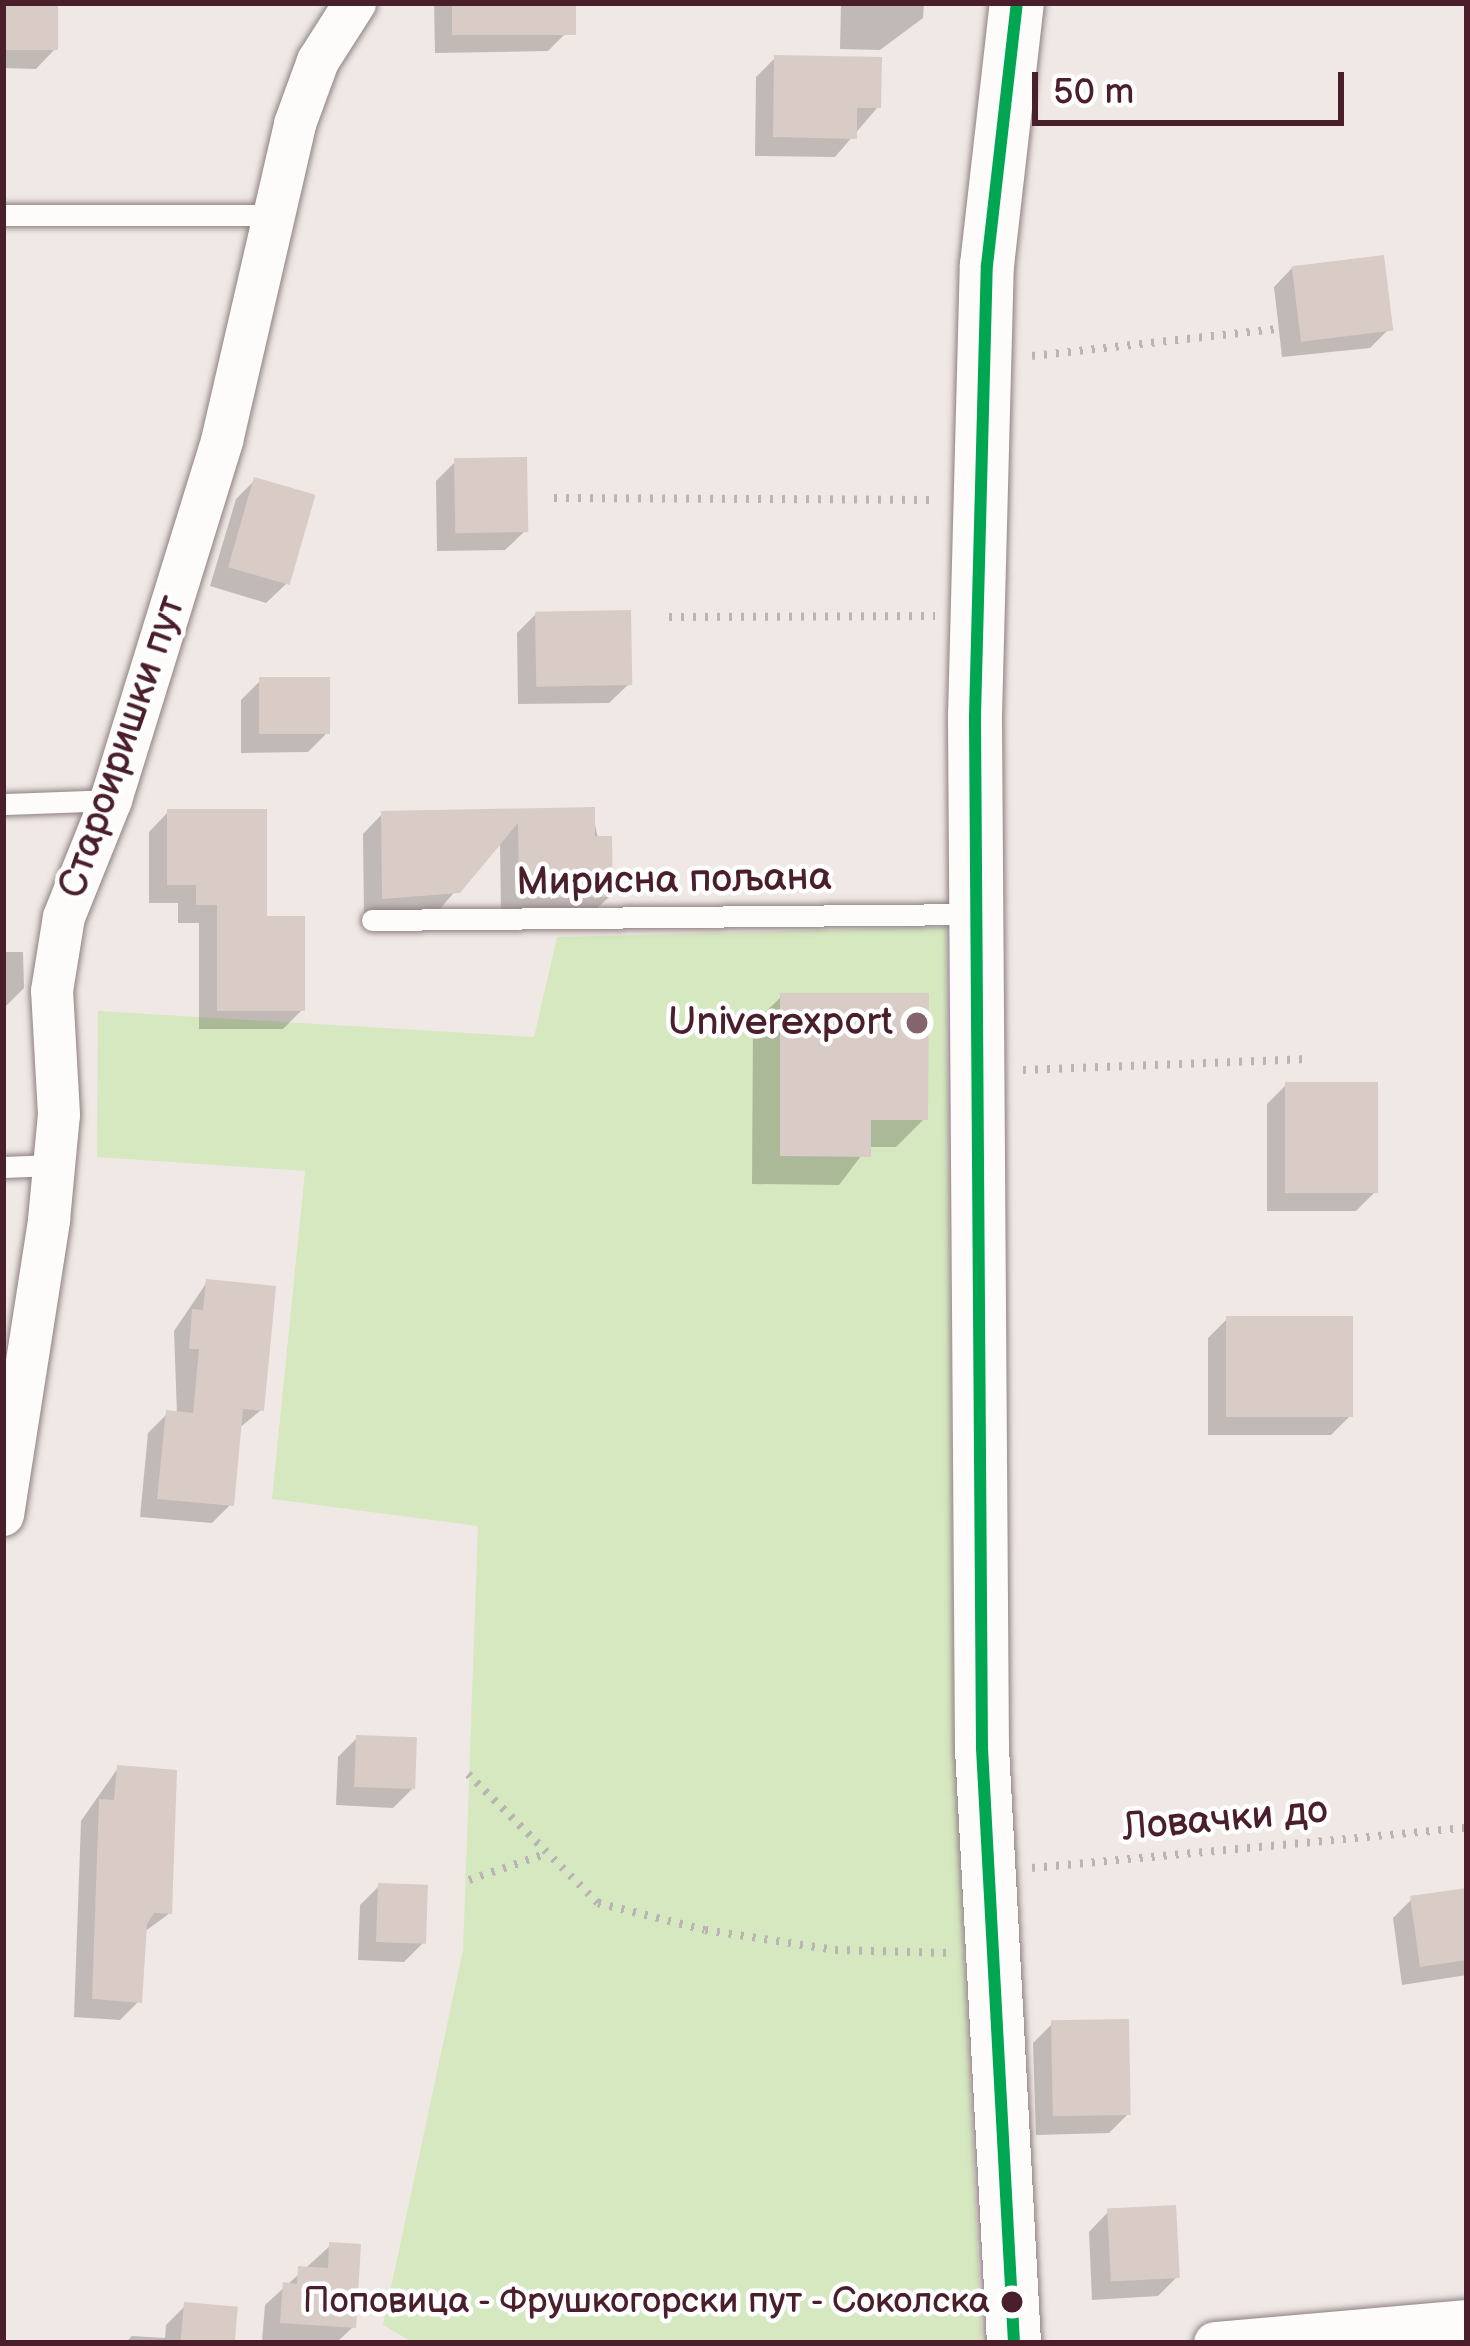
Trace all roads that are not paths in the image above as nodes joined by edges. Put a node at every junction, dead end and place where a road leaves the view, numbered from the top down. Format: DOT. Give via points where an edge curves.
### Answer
graph roads {
  1 [pos="355,3"];
  2 [pos="1017,3"];
  3 [pos="274,214"];
  4 [pos="3,215"];
  5 [pos="111,800"];
  6 [pos="3,803"];
  7 [pos="977,914"];
  8 [pos="372,920"];
  9 [pos="54,1165"];
  10 [pos="3,1167"];
  11 [pos="3,1515"];
  12 [pos="1467,2320"];
  13 [pos="1014,2343"];
  14 [pos="1215,2343"];
  1 -- 3 [label="street, Староиришки пут" via="318,61"];
  2 -- 7 [label="street" via="996,140"];
  3 -- 4 [label="lane"];
  3 -- 5 [label="street, Староиришки пут" via="222,441"];
  5 -- 6 [label="lane"];
  5 -- 9 [label="street, Староиришки пут" via="64,917 52,991"];
  7 -- 8 [label="lane, Мирисна пољана"];
  7 -- 13 [label="street" via="988,1872"];
  9 -- 10 [label="lane"];
  9 -- 11 [label="street, Староиришки пут"];
  12 -- 14 [label="street"];
}
